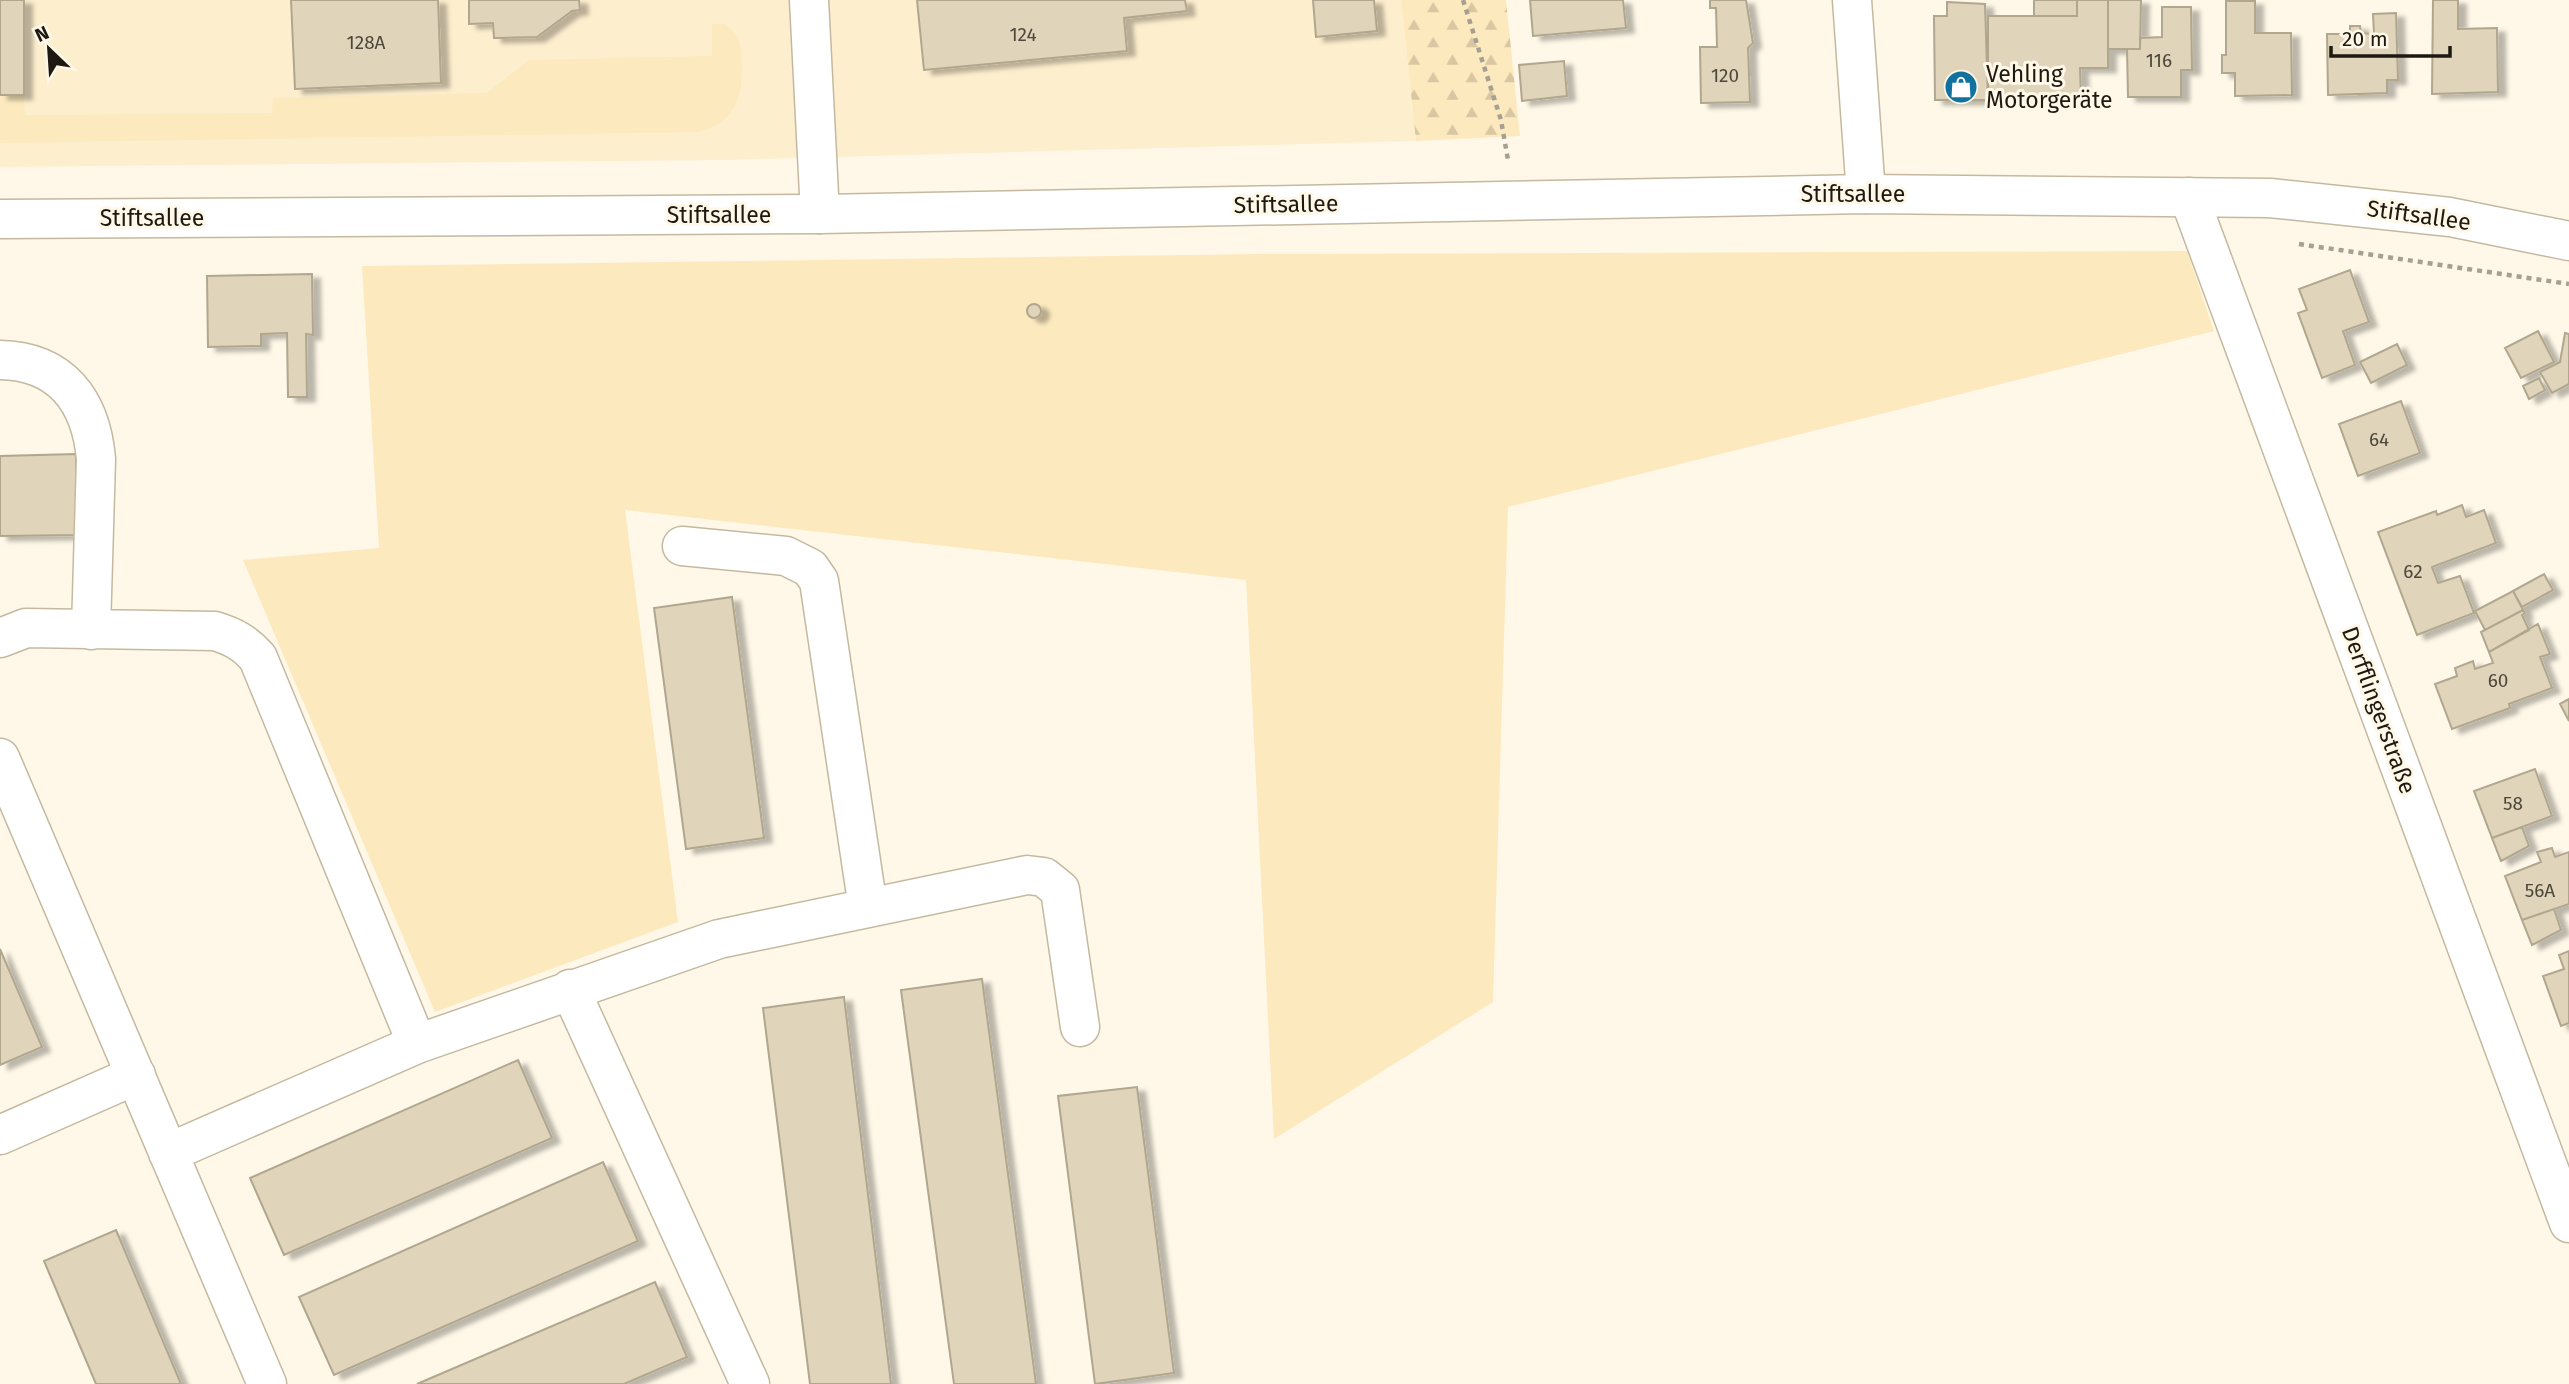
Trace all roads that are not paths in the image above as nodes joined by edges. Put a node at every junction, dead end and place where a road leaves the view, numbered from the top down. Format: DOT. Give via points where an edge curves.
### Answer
graph roads {
  1 [pos="809,0"];
  2 [pos="1852,0"];
  3 [pos="1866,194"];
  4 [pos="2189,197"];
  5 [pos="820,214"];
  6 [pos="0,219"];
  7 [pos="2569,241"];
  8 [pos="0,360"];
  9 [pos="682,546"];
  10 [pos="91,630"];
  11 [pos="0,638"];
  12 [pos="0,758"];
  13 [pos="868,908"];
  14 [pos="570,989"];
  15 [pos="1080,1027"];
  16 [pos="417,1044"];
  17 [pos="136,1075"];
  18 [pos="0,1135"];
  19 [pos="168,1153"];
  20 [pos="2569,1223"];
  21 [pos="267,1384"];
  22 [pos="750,1384"];
  1 -- 5 [label="main road"];
  2 -- 3 [label="main road"];
  3 -- 4 [label="main road, Stiftsallee"];
  3 -- 5 [label="main road, Stiftsallee"];
  4 -- 7 [label="main road, Stiftsallee" via="2270,198 2449,217"];
  4 -- 20 [label="main road, Derfflingerstraße"];
  5 -- 6 [label="main road, Stiftsallee"];
  8 -- 10 [label="main road" via="39,367 58,378 82,404 93,431"];
  9 -- 13 [label="main road" via="786,556 810,568 819,581"];
  10 -- 11 [label="main road" via="26,628"];
  10 -- 16 [label="main road" via="215,631 234,637 258,658"];
  12 -- 17 [label="main road"];
  13 -- 14 [label="main road" via="719,939"];
  13 -- 15 [label="main road" via="1027,874 1044,877 1059,890 1064,905"];
  14 -- 16 [label="main road"];
  14 -- 22 [label="main road"];
  16 -- 19 [label="main road"];
  17 -- 18 [label="main road"];
  17 -- 19 [label="main road"];
  19 -- 21 [label="main road"];
}
